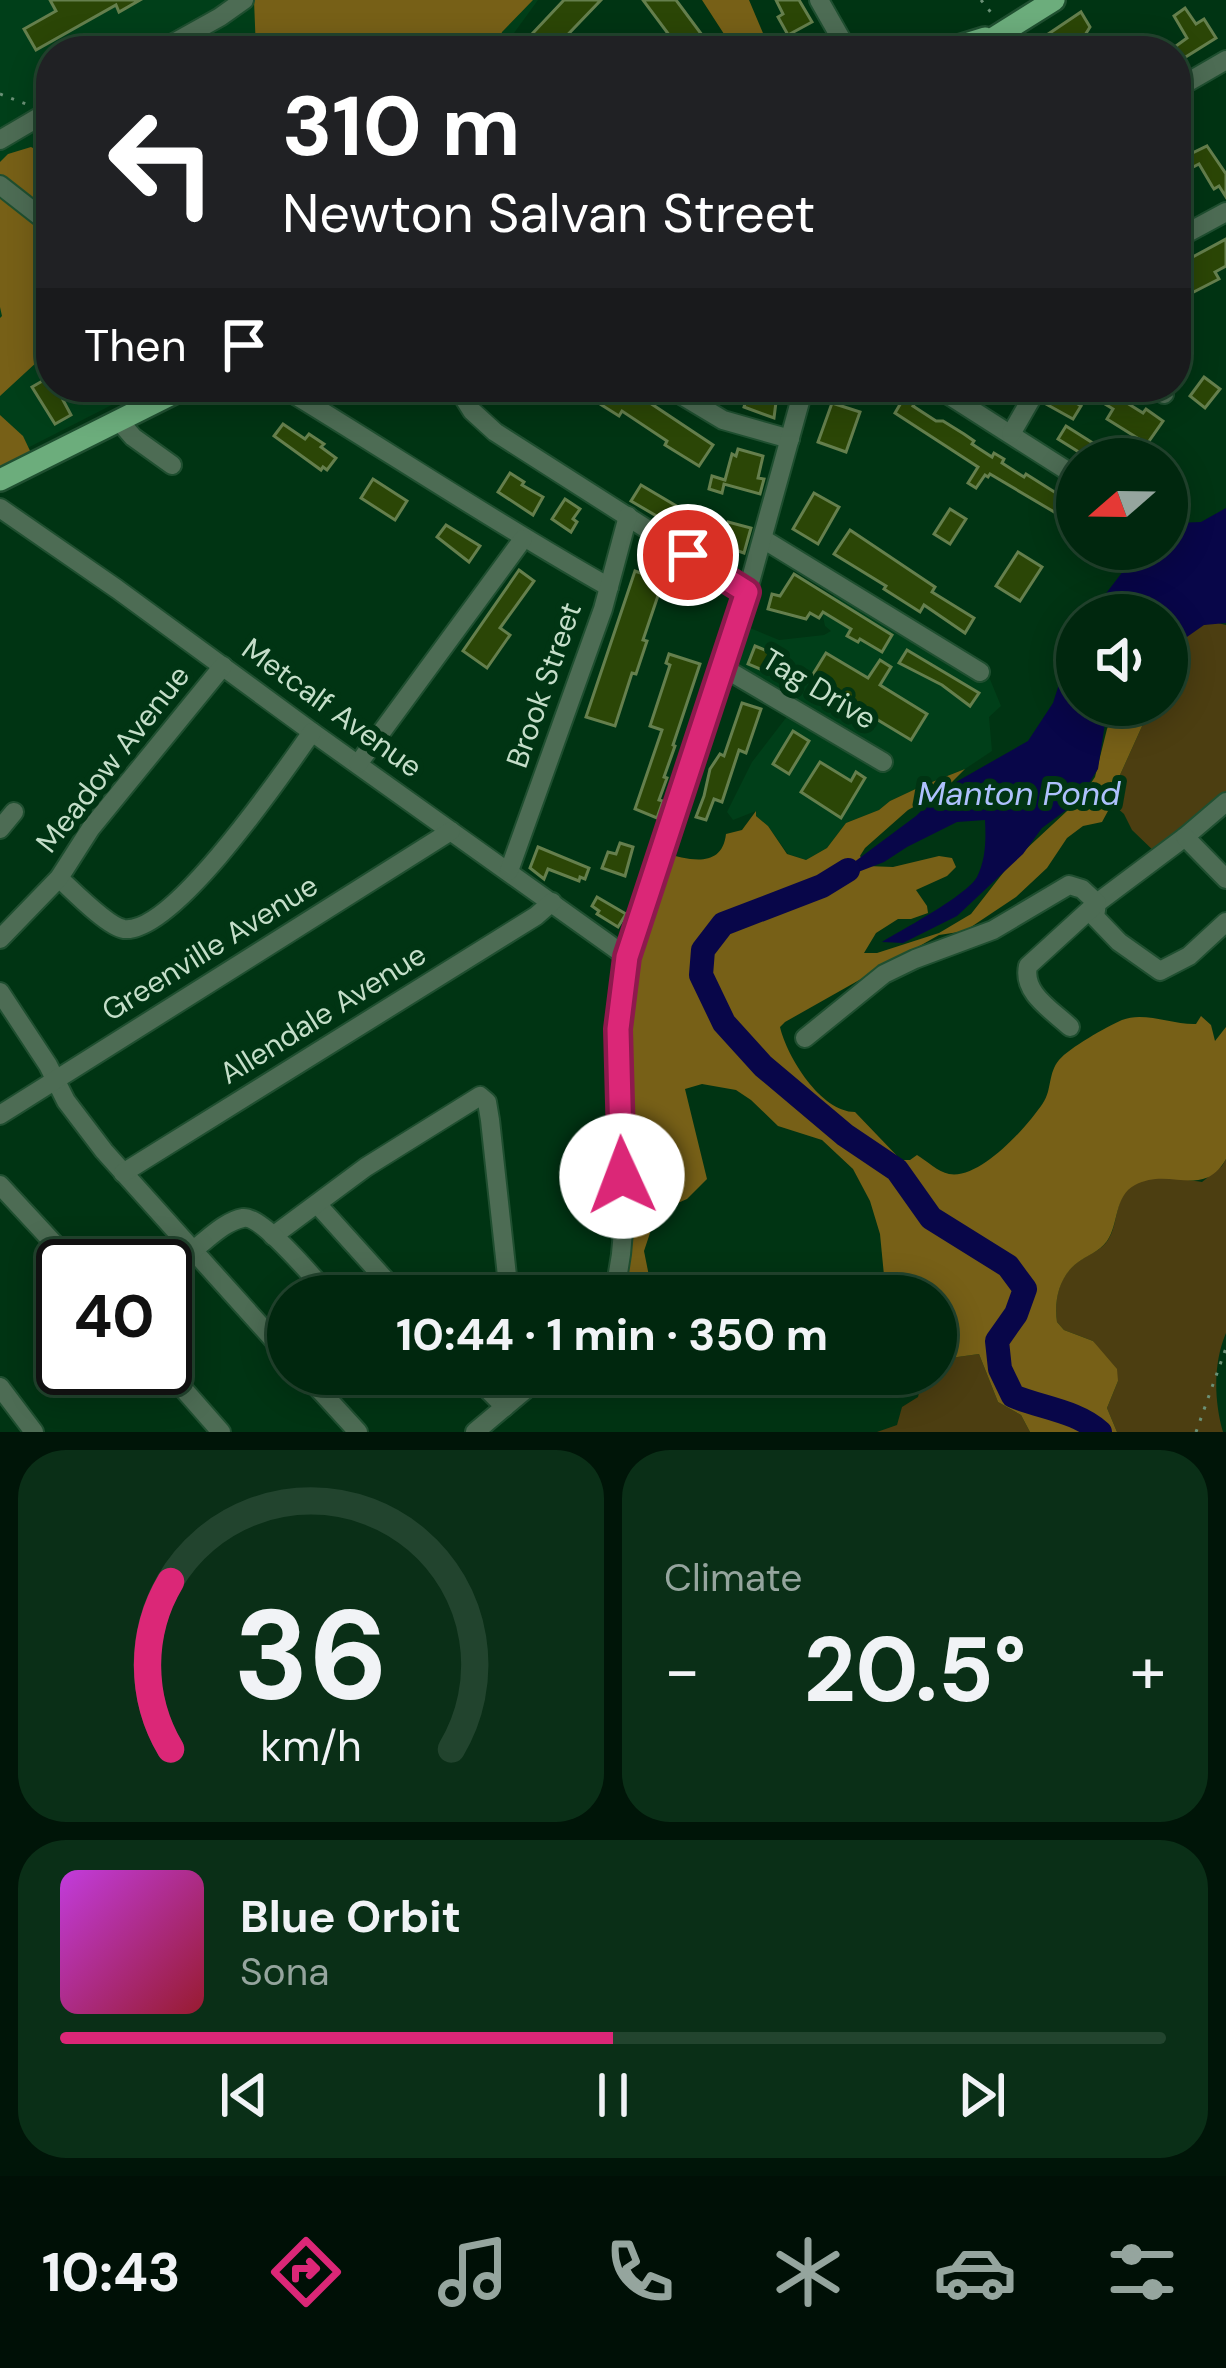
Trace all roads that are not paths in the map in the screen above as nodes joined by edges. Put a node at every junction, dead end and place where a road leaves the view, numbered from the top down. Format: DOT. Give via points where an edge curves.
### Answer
graph roads {
  1 [pos="244,0"];
  2 [pos="819,0"];
  3 [pos="1054,0"];
  4 [pos="1004,31"];
  5 [pos="186,36"];
  6 [pos="839,36"];
  7 [pos="989,36"];
  8 [pos="996,36"];
  9 [pos="1226,60"];
  10 [pos="1191,80"];
  11 [pos="36,115"];
  12 [pos="0,140"];
  13 [pos="0,185"];
  14 [pos="1226,212"];
  15 [pos="36,213"];
  16 [pos="1191,231"];
  17 [pos="158,402"];
  18 [pos="307,402"];
  19 [pos="466,402"];
  20 [pos="693,402"];
  21 [pos="800,402"];
  22 [pos="960,402"];
  23 [pos="1029,402"];
  24 [pos="120,422"];
  25 [pos="1011,434"];
  26 [pos="790,439"];
  27 [pos="1056,463"];
  28 [pos="172,465"];
  29 [pos="0,480"];
  30 [pos="0,508"];
  31 [pos="628,516"];
  32 [pos="523,539"];
  33 [pos="764,539"];
  34 [pos="609,587"];
  35 [pos="747,592"];
  36 [pos="223,666"];
  37 [pos="724,668"];
  38 [pos="980,672"];
  39 [pos="312,732"];
  40 [pos="883,762"];
  41 [pos="358,764"];
  42 [pos="1222,805"];
  43 [pos="14,812"];
  44 [pos="0,829"];
  45 [pos="451,831"];
  46 [pos="1185,837"];
  47 [pos="509,871"];
  48 [pos="58,878"];
  49 [pos="1226,879"];
  50 [pos="552,902"];
  51 [pos="1097,903"];
  52 [pos="1226,922"];
  53 [pos="0,939"];
  54 [pos="627,957"];
  55 [pos="0,992"];
  56 [pos="1070,1028"];
  57 [pos="805,1038"];
  58 [pos="56,1080"];
  59 [pos="0,1115"];
  60 [pos="123,1173"];
  61 [pos="0,1185"];
  62 [pos="318,1204"];
  63 [pos="273,1236"];
  64 [pos="50,1239"];
  65 [pos="193,1250"];
  66 [pos="311,1275"];
  67 [pos="381,1275"];
  68 [pos="507,1275"];
  69 [pos="617,1275"];
  70 [pos="267,1333"];
  71 [pos="0,1387"];
  72 [pos="189,1395"];
  73 [pos="324,1395"];
  74 [pos="493,1395"];
  75 [pos="519,1395"];
  76 [pos="505,1407"];
  77 [pos="34,1432"];
  78 [pos="221,1432"];
  79 [pos="358,1432"];
  80 [pos="475,1432"];
  1 -- 5 [label="street"];
  2 -- 6 [label="street"];
  3 -- 4 [label="main road"];
  4 -- 7 [label="main road"];
  4 -- 8 [label="main road"];
  9 -- 10 [label="street"];
  11 -- 12 [label="street"];
  13 -- 15 [label="street"];
  14 -- 16 [label="street"];
  17 -- 24 [label="main road"];
  18 -- 32 [label="street"];
  19 -- 31 [label="street" via="495,432"];
  20 -- 26 [label="street" via="723,420"];
  21 -- 26 [label="street"];
  22 -- 25 [label="street"];
  23 -- 25 [label="street"];
  24 -- 28 [label="street"];
  24 -- 29 [label="main road"];
  25 -- 27 [label="street"];
  26 -- 33 [label="street"];
  30 -- 36 [label="street, Metcalf Avenue"];
  31 -- 34 [label="street, Brook Street"];
  31 -- 35 [label="street"];
  32 -- 34 [label="street"];
  32 -- 41 [label="street"];
  33 -- 35 [label="street"];
  33 -- 38 [label="street"];
  34 -- 47 [label="street, Brook Street"];
  35 -- 37 [label="street"];
  36 -- 39 [label="street, Metcalf Avenue"];
  36 -- 48 [label="street, Meadow Avenue"];
  37 -- 40 [label="street, Tag Drive"];
  37 -- 54 [label="street"];
  39 -- 41 [label="street, Metcalf Avenue"];
  39 -- 48 [label="street" via="161,916 116,927"];
  41 -- 45 [label="street, Metcalf Avenue"];
  42 -- 46 [label="street"];
  43 -- 44 [label="street"];
  45 -- 47 [label="street, Metcalf Avenue"];
  45 -- 58 [label="street, Greenville Avenue"];
  46 -- 49 [label="street"];
  46 -- 51 [label="street"];
  47 -- 50 [label="street, Metcalf Avenue"];
  48 -- 53 [label="street, Meadow Avenue"];
  50 -- 54 [label="street, Metcalf Avenue"];
  50 -- 60 [label="street, Allendale Avenue"];
  51 -- 52 [label="street" via="1100,925 1160,971"];
  51 -- 56 [label="street" via="1025,976"];
  51 -- 57 [label="street" via="1082,889 1056,890 993,930 884,974"];
  54 -- 69 [label="street" via="618,1029"];
  55 -- 58 [label="street"];
  58 -- 59 [label="street, Greenville Avenue"];
  58 -- 60 [label="street"];
  60 -- 65 [label="street"];
  61 -- 64 [label="street"];
  62 -- 63 [label="street"];
  62 -- 67 [label="street"];
  62 -- 68 [label="street" via="480,1096 490,1120"];
  63 -- 65 [label="street" via="243,1218"];
  63 -- 66 [label="street"];
  65 -- 70 [label="street"];
  71 -- 77 [label="street"];
  72 -- 78 [label="street"];
  73 -- 79 [label="street"];
  74 -- 76 [label="street"];
  75 -- 76 [label="street"];
  76 -- 80 [label="street"];
}
